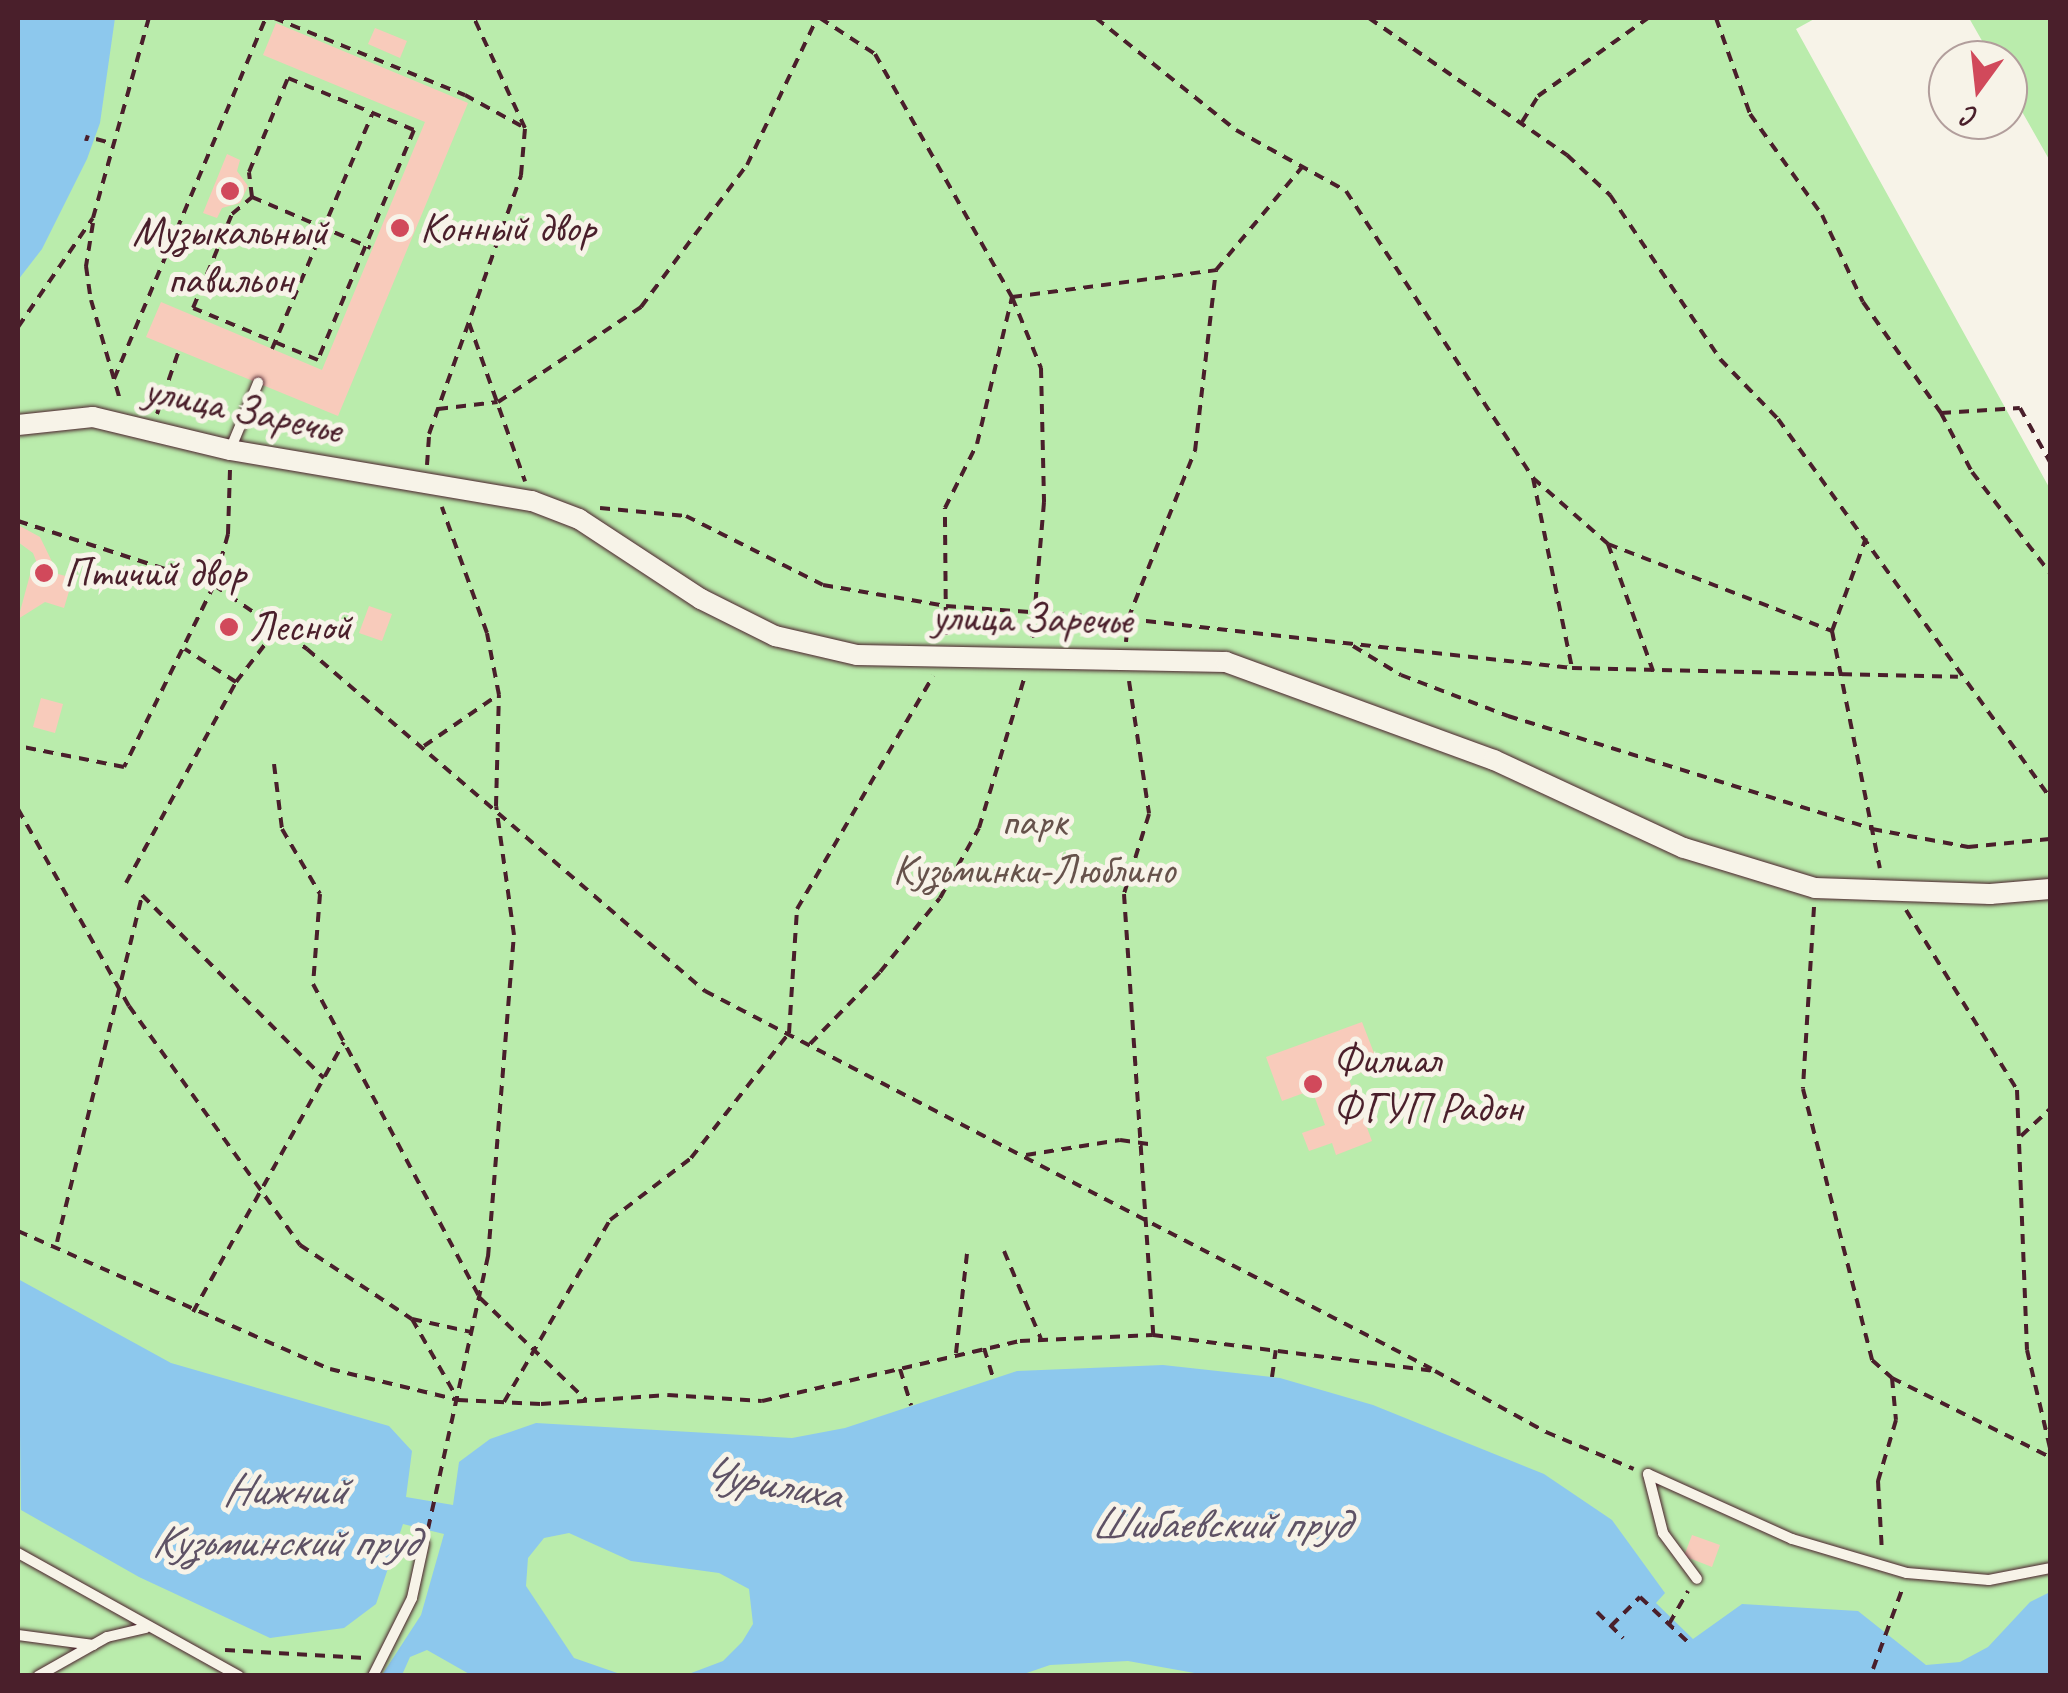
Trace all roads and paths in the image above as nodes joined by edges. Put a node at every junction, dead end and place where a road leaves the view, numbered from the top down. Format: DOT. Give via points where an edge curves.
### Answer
graph roads {
  1 [pos="149,18"];
  2 [pos="266,18"];
  3 [pos="274,18"];
  4 [pos="474,18"];
  5 [pos="818,18"];
  6 [pos="1096,18"];
  7 [pos="1369,18"];
  8 [pos="1648,18"];
  9 [pos="1716,18"];
  10 [pos="372,113"];
  11 [pos="1522,122"];
  12 [pos="526,128"];
  13 [pos="96,138"];
  14 [pos="113,143"];
  15 [pos="1303,165"];
  16 [pos="252,197"];
  17 [pos="93,218"];
  18 [pos="324,228"];
  19 [pos="368,246"];
  20 [pos="1216,270"];
  21 [pos="1012,296"];
  22 [pos="196,309"];
  23 [pos="193,316"];
  24 [pos="469,323"];
  25 [pos="18,327"];
  26 [pos="275,342"];
  27 [pos="272,349"];
  28 [pos="179,350"];
  29 [pos="114,378"];
  30 [pos="258,383"];
  31 [pos="498,402"];
  32 [pos="438,409"];
  33 [pos="1941,413"];
  34 [pos="127,423"];
  35 [pos="18,425"];
  36 [pos="152,428"];
  37 [pos="230,450"];
  38 [pos="2050,462"];
  39 [pos="1533,478"];
  40 [pos="436,488"];
  41 [pos="532,501"];
  42 [pos="590,506"];
  43 [pos="18,521"];
  44 [pos="1866,538"];
  45 [pos="1608,544"];
  46 [pos="2050,573"];
  47 [pos="214,585"];
  48 [pos="946,606"];
  49 [pos="1034,615"];
  50 [pos="1128,619"];
  51 [pos="277,628"];
  52 [pos="1832,632"];
  53 [pos="1349,643"];
  54 [pos="184,648"];
  55 [pos="946,655"];
  56 [pos="1030,655"];
  57 [pos="1125,655"];
  58 [pos="1572,668"];
  59 [pos="1653,670"];
  60 [pos="1842,676"];
  61 [pos="1958,676"];
  62 [pos="236,682"];
  63 [pos="500,694"];
  64 [pos="18,746"];
  65 [pos="424,746"];
  66 [pos="274,764"];
  67 [pos="2050,798"];
  68 [pos="496,806"];
  69 [pos="18,809"];
  70 [pos="1872,828"];
  71 [pos="2050,838"];
  72 [pos="126,883"];
  73 [pos="1815,888"];
  74 [pos="1889,889"];
  75 [pos="2050,890"];
  76 [pos="119,988"];
  77 [pos="789,1033"];
  78 [pos="344,1042"];
  79 [pos="810,1044"];
  80 [pos="324,1078"];
  81 [pos="2050,1109"];
  82 [pos="2019,1138"];
  83 [pos="1139,1143"];
  84 [pos="1154,1145"];
  85 [pos="1026,1156"];
  86 [pos="261,1190"];
  87 [pos="1144,1217"];
  88 [pos="18,1231"];
  89 [pos="56,1243"];
  90 [pos="1004,1251"];
  91 [pos="967,1254"];
  92 [pos="480,1298"];
  93 [pos="193,1312"];
  94 [pos="412,1319"];
  95 [pos="472,1333"];
  96 [pos="1153,1335"];
  97 [pos="1041,1340"];
  98 [pos="984,1348"];
  99 [pos="534,1350"];
  100 [pos="1276,1350"];
  101 [pos="956,1354"];
  102 [pos="900,1369"];
  103 [pos="1436,1371"];
  104 [pos="1272,1377"];
  105 [pos="1892,1378"];
  106 [pos="994,1380"];
  107 [pos="458,1400"];
  108 [pos="586,1400"];
  109 [pos="504,1402"];
  110 [pos="911,1404"];
  111 [pos="2050,1448"];
  112 [pos="2050,1457"];
  113 [pos="1648,1474"];
  114 [pos="427,1531"];
  115 [pos="424,1544"];
  116 [pos="18,1553"];
  117 [pos="1884,1566"];
  118 [pos="2050,1568"];
  119 [pos="1697,1579"];
  120 [pos="1905,1582"];
  121 [pos="1596,1612"];
  122 [pos="1668,1624"];
  123 [pos="1611,1626"];
  124 [pos="146,1628"];
  125 [pos="18,1635"];
  126 [pos="1623,1638"];
  127 [pos="1688,1642"];
  128 [pos="94,1645"];
  129 [pos="186,1645"];
  130 [pos="380,1657"];
  131 [pos="1873,1669"];
  132 [pos="38,1676"];
  133 [pos="238,1676"];
  134 [pos="373,1676"];
  1 -- 14 [label="path"];
  2 -- 29 [label="path"];
  3 -- 12 [label="path" via="465,95"];
  4 -- 12 [label="path"];
  5 -- 21 [label="path" via="875,54"];
  5 -- 31 [label="path" via="747,165 640,307"];
  6 -- 15 [label="path" via="1236,130"];
  7 -- 11 [label="path"];
  8 -- 11 [label="path" via="1538,96"];
  9 -- 33 [label="path" via="1750,114 1822,215 1863,302"];
  10 -- 16 [label="path" via="288,78 249,172"];
  10 -- 18 [label="path"];
  10 -- 19 [label="path" via="414,130"];
  11 -- 44 [label="path" via="1610,195 1720,359 1778,419"];
  12 -- 24 [label="path" via="521,175"];
  13 -- 14 [label="path"];
  14 -- 17 [label="path"];
  15 -- 20 [label="path"];
  15 -- 39 [label="path" via="1346,191"];
  16 -- 18 [label="path"];
  16 -- 22 [label="path" via="232,214"];
  17 -- 25 [label="path"];
  17 -- 29 [label="path" via="88,283"];
  18 -- 19 [label="path"];
  18 -- 26 [label="path"];
  19 -- 26 [label="path" via="318,360"];
  20 -- 21 [label="path"];
  20 -- 50 [label="path" via="1195,452"];
  21 -- 48 [label="path" via="978,444 946,508"];
  21 -- 49 [label="path" via="1041,368 1044,502"];
  22 -- 23 [label="path"];
  22 -- 26 [label="path"];
  24 -- 31 [label="path"];
  24 -- 32 [label="path"];
  26 -- 27 [label="path"];
  28 -- 36 [label="path"];
  29 -- 34 [label="path"];
  30 -- 37 [label="lane"];
  31 -- 32 [label="path"];
  31 -- 41 [label="path"];
  32 -- 40 [label="path" via="427,467"];
  33 -- 38 [label="path" via="2020,408"];
  33 -- 46 [label="path" via="1972,472"];
  34 -- 35 [label="street, улица Заречье" via="59,416"];
  34 -- 36 [label="street, улица Заречье"];
  36 -- 37 [label="street, улица Заречье"];
  37 -- 40 [label="street, улица Заречье"];
  37 -- 47 [label="path" via="228,534"];
  39 -- 45 [label="path"];
  39 -- 58 [label="path"];
  40 -- 41 [label="street, улица Заречье"];
  40 -- 63 [label="path" via="487,633"];
  41 -- 55 [label="street, улица Заречье" via="579,519 700,599 775,636 857,655"];
  42 -- 48 [label="path" via="686,516 823,585"];
  43 -- 47 [label="path"];
  44 -- 52 [label="path"];
  44 -- 61 [label="path"];
  45 -- 52 [label="path"];
  45 -- 59 [label="path"];
  47 -- 51 [label="path"];
  47 -- 54 [label="path"];
  48 -- 49 [label="path"];
  48 -- 55 [label="path"];
  49 -- 50 [label="path"];
  49 -- 56 [label="path"];
  50 -- 53 [label="path"];
  50 -- 57 [label="path"];
  51 -- 62 [label="path"];
  51 -- 65 [label="path"];
  52 -- 60 [label="path"];
  53 -- 58 [label="path"];
  53 -- 70 [label="path" via="1401,675 1508,716"];
  54 -- 62 [label="path"];
  54 -- 64 [label="path" via="124,767"];
  55 -- 56 [label="street, улица Заречье"];
  55 -- 77 [label="path" via="798,909"];
  56 -- 57 [label="street, улица Заречье"];
  56 -- 79 [label="path" via="978,828 940,898"];
  57 -- 73 [label="street, улица Заречье" via="1226,662 1494,760 1684,848"];
  57 -- 83 [label="path" via="1148,814 1124,894"];
  58 -- 59 [label="path"];
  59 -- 60 [label="path"];
  60 -- 61 [label="path"];
  60 -- 70 [label="path"];
  61 -- 67 [label="path"];
  62 -- 72 [label="path"];
  63 -- 65 [label="path"];
  63 -- 68 [label="path"];
  65 -- 68 [label="path"];
  66 -- 78 [label="path" via="282,830 320,894 314,984"];
  68 -- 77 [label="path" via="705,991"];
  68 -- 92 [label="path" via="514,935"];
  69 -- 76 [label="path"];
  70 -- 71 [label="path" via="1968,847"];
  70 -- 74 [label="path"];
  73 -- 74 [label="street, улица Заречье"];
  73 -- 105 [label="path" via="1803,1089 1872,1360"];
  74 -- 75 [label="street, улица Заречье"];
  74 -- 82 [label="path" via="2017,1090"];
  76 -- 80 [label="path" via="142,895"];
  76 -- 86 [label="path"];
  76 -- 89 [label="path"];
  77 -- 79 [label="path"];
  77 -- 99 [label="path" via="692,1158 610,1220"];
  78 -- 80 [label="path"];
  78 -- 92 [label="path"];
  79 -- 85 [label="path"];
  80 -- 86 [label="path"];
  81 -- 82 [label="path"];
  82 -- 111 [label="path" via="2027,1350"];
  83 -- 84 [label="path"];
  83 -- 85 [label="path"];
  83 -- 87 [label="path"];
  85 -- 87 [label="path"];
  86 -- 93 [label="path"];
  86 -- 94 [label="path" via="300,1244"];
  87 -- 96 [label="path"];
  87 -- 103 [label="path"];
  88 -- 89 [label="path"];
  89 -- 93 [label="path"];
  90 -- 97 [label="path"];
  91 -- 101 [label="path"];
  92 -- 95 [label="path"];
  92 -- 99 [label="path"];
  93 -- 107 [label="path" via="330,1369"];
  94 -- 95 [label="path"];
  94 -- 107 [label="path"];
  95 -- 107 [label="path"];
  96 -- 97 [label="path"];
  96 -- 100 [label="path"];
  97 -- 98 [label="path"];
  98 -- 101 [label="path"];
  98 -- 106 [label="path"];
  99 -- 108 [label="path"];
  99 -- 109 [label="path"];
  100 -- 103 [label="path"];
  100 -- 104 [label="path"];
  101 -- 102 [label="path"];
  102 -- 108 [label="path" via="762,1402 668,1395"];
  102 -- 110 [label="path"];
  103 -- 113 [label="path" via="1546,1432"];
  105 -- 112 [label="path"];
  105 -- 117 [label="path" via="1896,1420 1878,1481"];
  107 -- 109 [label="path"];
  107 -- 114 [label="path"];
  108 -- 109 [label="path"];
  113 -- 117 [label="lane" via="1792,1539"];
  113 -- 119 [label="lane" via="1663,1533"];
  115 -- 130 [label="lane" via="412,1598"];
  116 -- 124 [label="lane"];
  117 -- 118 [label="lane" via="1989,1580"];
  119 -- 122 [label="path"];
  120 -- 131 [label="path"];
  121 -- 123 [label="path"];
  122 -- 123 [label="path" via="1640,1597"];
  122 -- 127 [label="path"];
  123 -- 126 [label="path"];
  124 -- 128 [label="lane"];
  124 -- 129 [label="lane"];
  125 -- 128 [label="lane"];
  128 -- 132 [label="lane"];
  129 -- 130 [label="path"];
  129 -- 133 [label="lane"];
  130 -- 134 [label="lane"];
}
